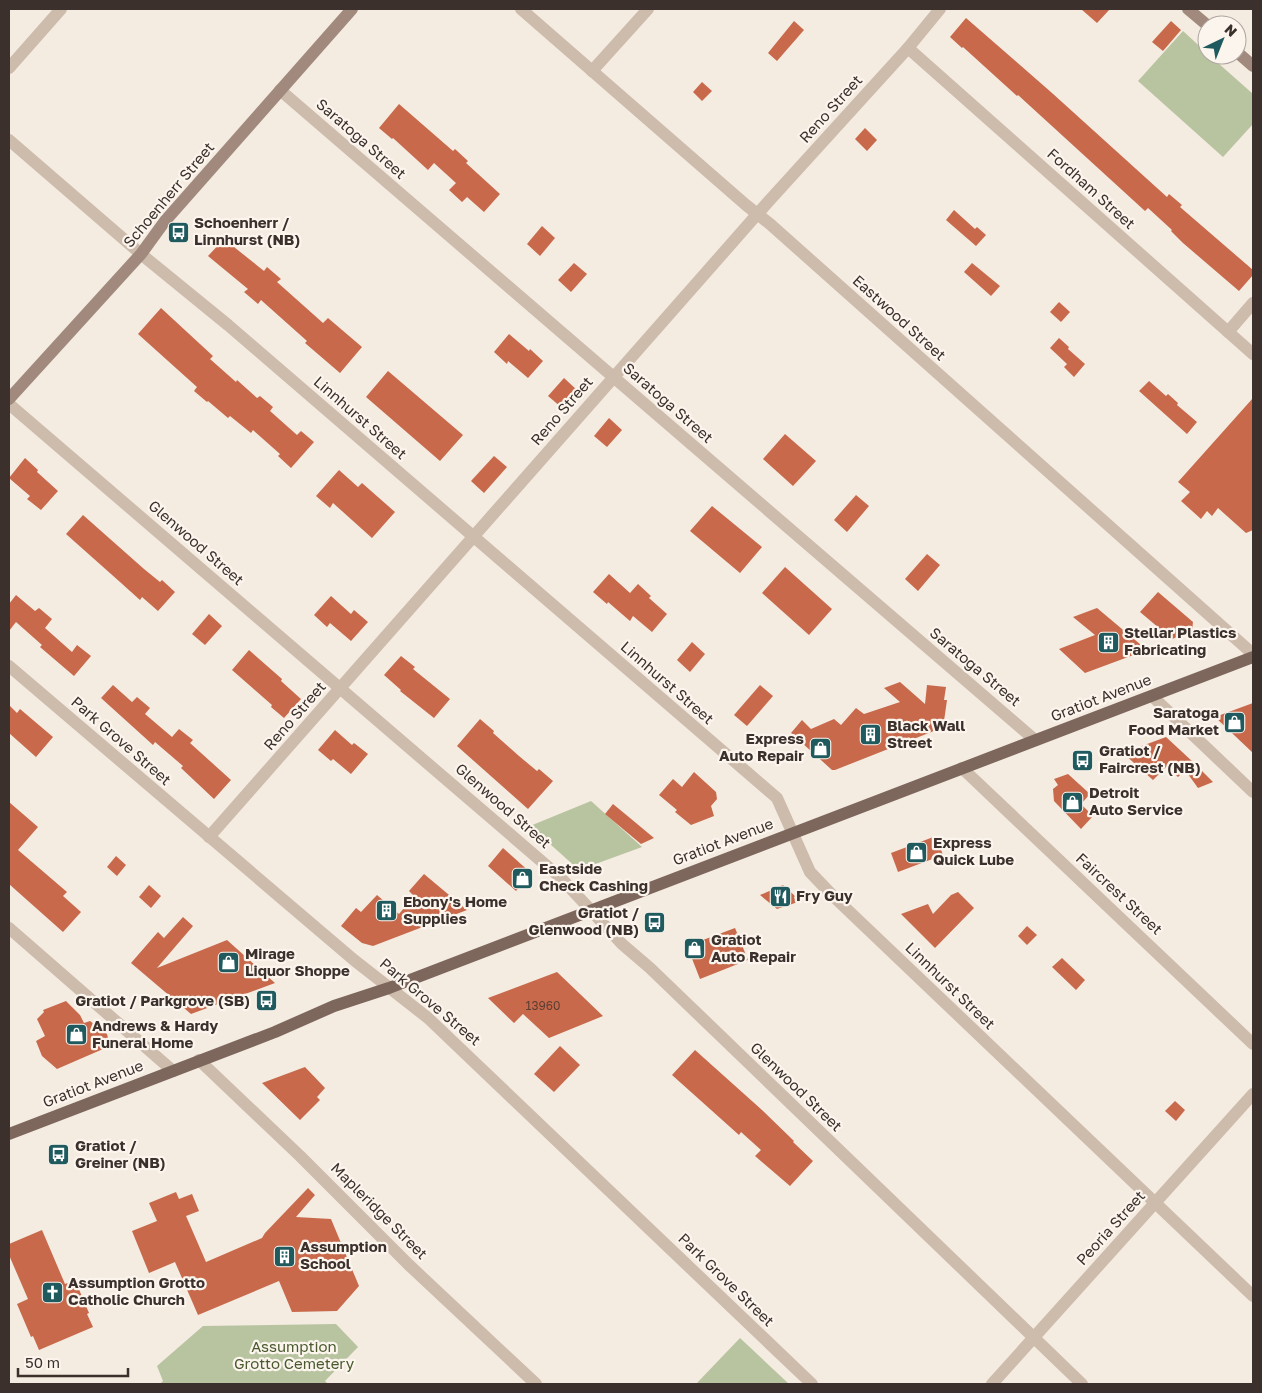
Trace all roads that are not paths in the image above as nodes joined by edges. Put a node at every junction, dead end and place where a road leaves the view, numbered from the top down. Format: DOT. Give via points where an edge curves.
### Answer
graph roads {
  1 [pos="61,9"];
  2 [pos="352,9"];
  3 [pos="521,9"];
  4 [pos="648,9"];
  5 [pos="940,9"];
  6 [pos="908,48"];
  7 [pos="9,68"];
  8 [pos="592,72"];
  9 [pos="280,90"];
  10 [pos="9,140"];
  11 [pos="757,214"];
  12 [pos="141,254"];
  13 [pos="1253,303"];
  14 [pos="1228,332"];
  15 [pos="1253,354"];
  16 [pos="613,377"];
  17 [pos="9,399"];
  18 [pos="9,404"];
  19 [pos="473,537"];
  20 [pos="1253,655"];
  21 [pos="9,666"];
  22 [pos="340,689"];
  23 [pos="1152,696"];
  24 [pos="1035,740"];
  25 [pos="962,768"];
  26 [pos="1253,792"];
  27 [pos="792,834"];
  28 [pos="209,837"];
  29 [pos="590,911"];
  30 [pos="9,928"];
  31 [pos="389,988"];
  32 [pos="1253,1044"];
  33 [pos="199,1060"];
  34 [pos="173,1071"];
  35 [pos="1253,1094"];
  36 [pos="9,1134"];
  37 [pos="1155,1203"];
  38 [pos="1253,1296"];
  39 [pos="1034,1338"];
  40 [pos="536,1384"];
  41 [pos="812,1384"];
  42 [pos="992,1384"];
  43 [pos="1082,1384"];
  1 -- 7 [label="street"];
  2 -- 9 [label="street, Schoenherr Street"];
  3 -- 8 [label="street, Eastwood Street"];
  4 -- 8 [label="street"];
  5 -- 6 [label="street, Reno Street"];
  6 -- 11 [label="street, Reno Street"];
  6 -- 14 [label="street, Fordham Street"];
  8 -- 11 [label="street, Eastwood Street"];
  9 -- 12 [label="street, Schoenherr Street" via="165,221"];
  9 -- 16 [label="street, Saratoga Street"];
  10 -- 12 [label="street, Linnhurst Street"];
  11 -- 16 [label="street, Reno Street"];
  11 -- 20 [label="street, Eastwood Street"];
  12 -- 17 [label="street, Schoenherr Street"];
  12 -- 19 [label="street, Linnhurst Street"];
  13 -- 14 [label="street"];
  14 -- 15 [label="street, Fordham Street"];
  16 -- 19 [label="street, Reno Street"];
  16 -- 24 [label="street, Saratoga Street"];
  18 -- 22 [label="street, Glenwood Street"];
  19 -- 22 [label="street, Reno Street"];
  19 -- 27 [label="street, Linnhurst Street" via="777,798"];
  20 -- 23 [label="main road, Gratiot Avenue"];
  21 -- 28 [label="street, Park Grove Street"];
  22 -- 28 [label="street, Reno Street"];
  22 -- 29 [label="street, Glenwood Street" via="561,878"];
  23 -- 24 [label="main road, Gratiot Avenue"];
  23 -- 26 [label="street"];
  24 -- 25 [label="main road, Gratiot Avenue"];
  25 -- 27 [label="main road, Gratiot Avenue"];
  25 -- 32 [label="street, Faircrest Street"];
  27 -- 29 [label="main road, Gratiot Avenue"];
  27 -- 37 [label="street, Linnhurst Street" via="810,872 833,896"];
  28 -- 31 [label="street, Park Grove Street"];
  29 -- 31 [label="main road, Gratiot Avenue"];
  29 -- 39 [label="street, Glenwood Street"];
  30 -- 34 [label="street"];
  31 -- 33 [label="main road, Gratiot Avenue" via="334,1006"];
  31 -- 41 [label="street, Park Grove Street" via="428,1018 483,1069"];
  33 -- 34 [label="main road, Gratiot Avenue"];
  33 -- 40 [label="street, Mapleridge Street"];
  34 -- 36 [label="main road, Gratiot Avenue"];
  35 -- 37 [label="street, Peoria Street"];
  37 -- 38 [label="street, Linnhurst Street"];
  37 -- 39 [label="street, Peoria Street"];
  39 -- 42 [label="street, Peoria Street"];
  39 -- 43 [label="street, Glenwood Street"];
}
